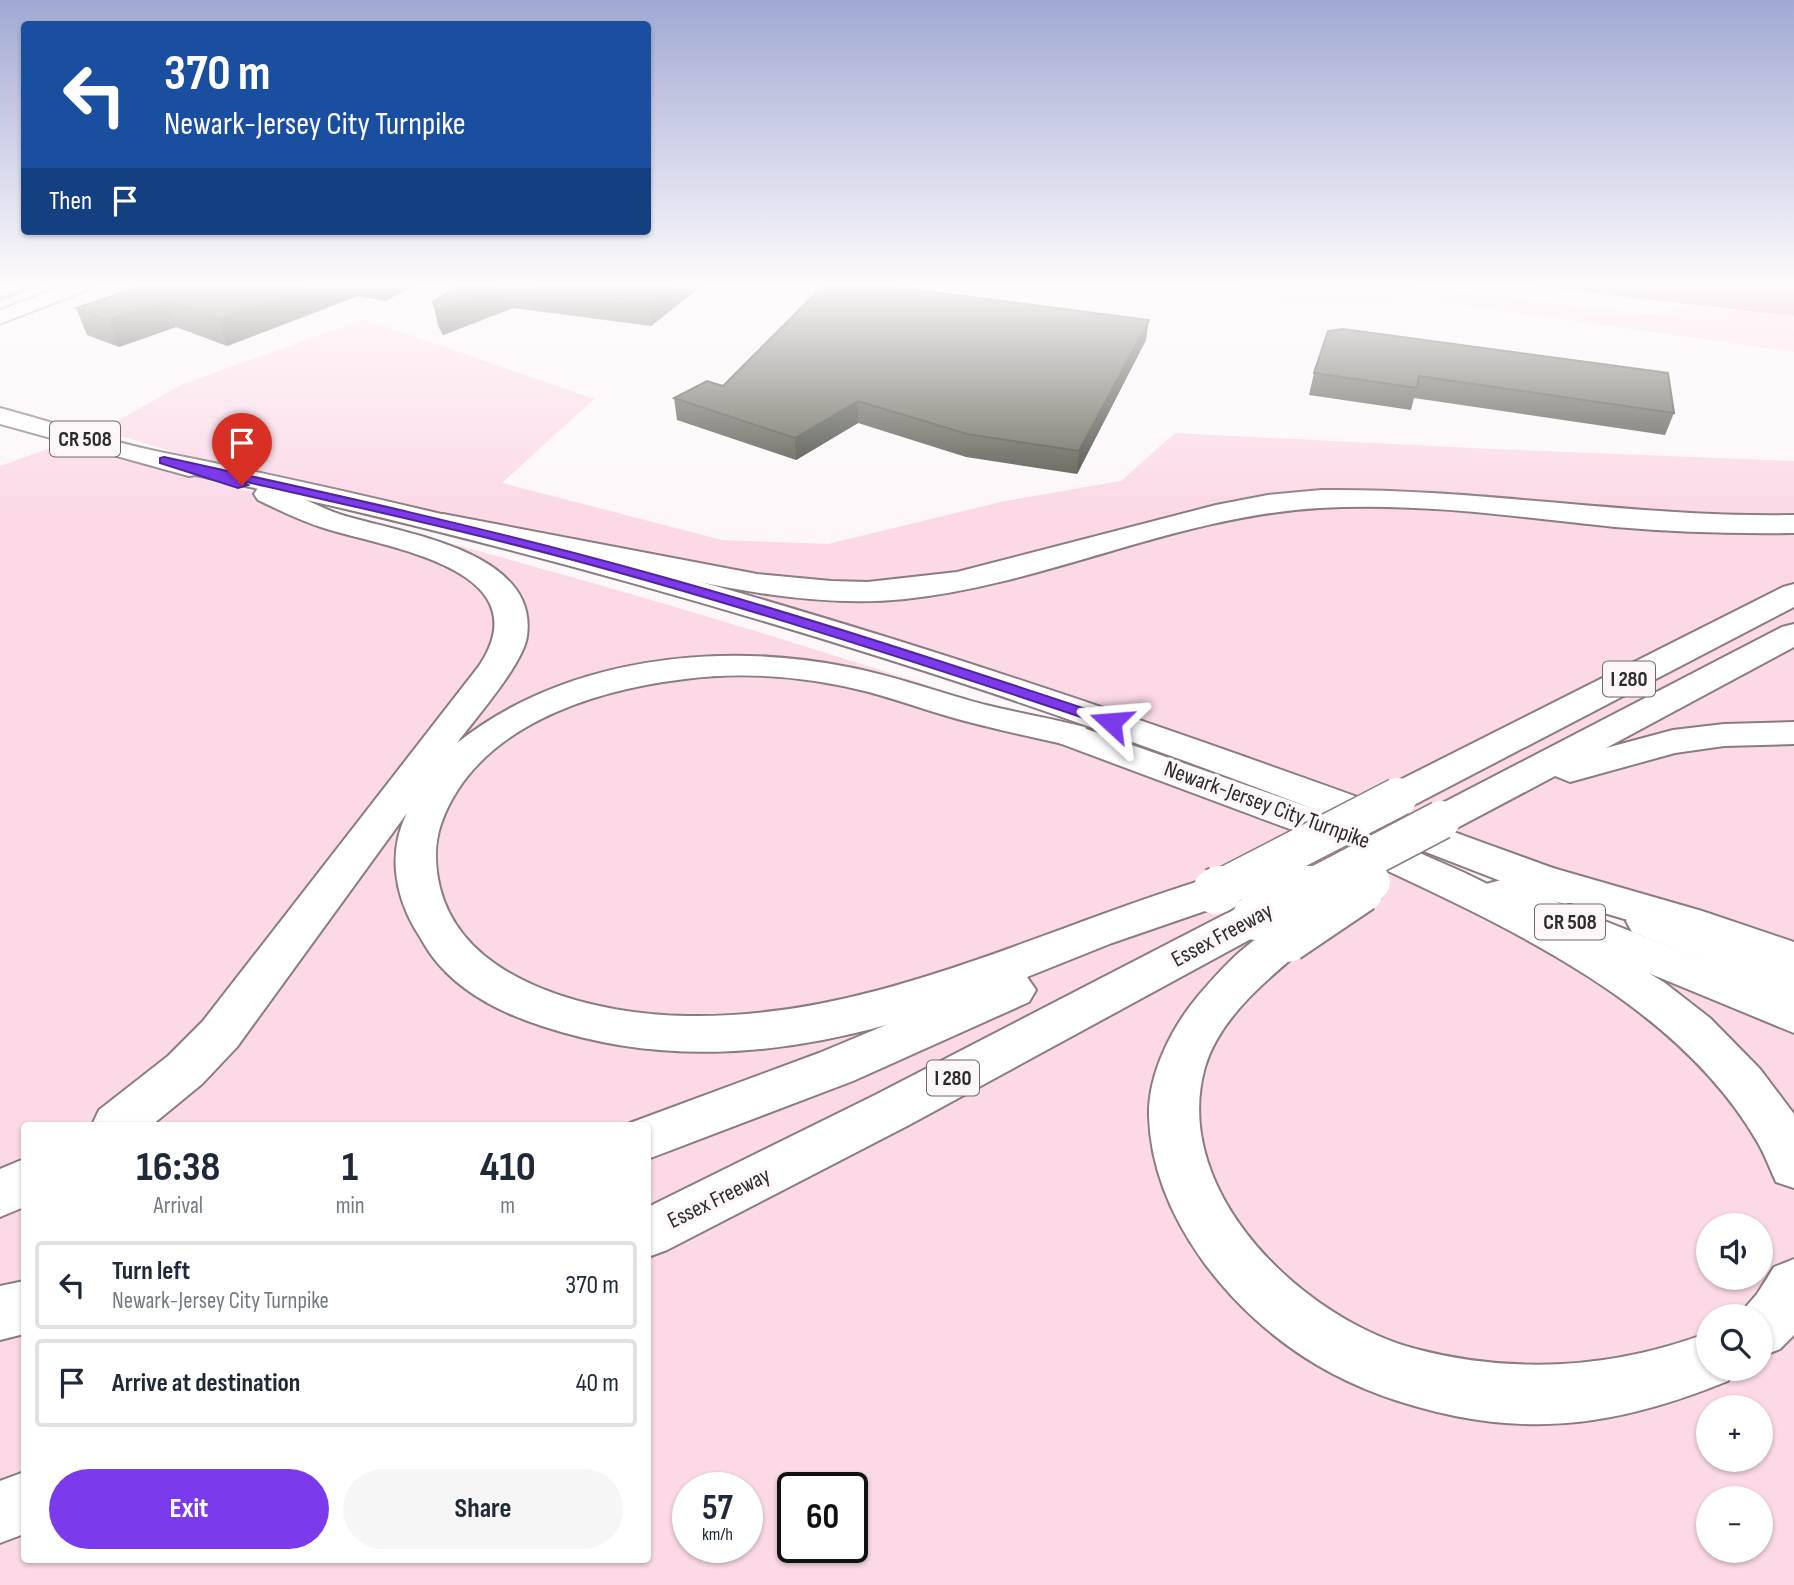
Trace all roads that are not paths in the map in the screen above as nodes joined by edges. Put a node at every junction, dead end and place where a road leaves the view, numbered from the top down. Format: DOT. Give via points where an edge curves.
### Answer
graph roads {
  1 [pos="3,416"];
  2 [pos="164,460"];
  3 [pos="268,494"];
  4 [pos="443,523"];
  5 [pos="1794,524"];
  6 [pos="1794,594"];
  7 [pos="1794,634"];
  8 [pos="1794,733"];
  9 [pos="1072,735"];
  10 [pos="1504,786"];
  11 [pos="1344,834"];
  12 [pos="1532,877"];
  13 [pos="1216,891"];
  14 [pos="1271,928"];
  15 [pos="1794,959"];
  16 [pos="1794,981"];
  17 [pos="1794,1015"];
  18 [pos="121,1122"];
  19 [pos="651,1137"];
  20 [pos="1794,1166"];
  21 [pos="21,1184"];
  22 [pos="0,1194"];
  23 [pos="651,1231"];
  24 [pos="1794,1285"];
  25 [pos="21,1309"];
  26 [pos="0,1313"];
  27 [pos="1773,1316"];
  28 [pos="1696,1365"];
  29 [pos="21,1504"];
  30 [pos="0,1512"];
  1 -- 2 [label="main road, Newark-Jersey City Turnpike / CR 508"];
  2 -- 3 [label="main road, Newark-Jersey City Turnpike / CR 508"];
  2 -- 4 [label="main road, Newark-Jersey City Turnpike / CR 508"];
  3 -- 9 [label="main road, Newark-Jersey City Turnpike / CR 508" via="665,602"];
  3 -- 18 [label="main road" via="334,523 438,551 470,566 503,596 511,615 511,633 491,673 234,1017 185,1070"];
  4 -- 5 [label="main road" via="746,583 847,592 960,580 1221,512 1306,499 1412,500 1679,525"];
  4 -- 12 [label="main road, Newark-Jersey City Turnpike / CR 508" via="702,592 922,659 1309,792"];
  6 -- 13 [label="main road, Essex Freeway / I 280, bridge"];
  7 -- 10 [label="main road, I 280"];
  8 -- 10 [label="main road" via="1673,742"];
  9 -- 11 [label="main road, Newark-Jersey City Turnpike / CR 508"];
  9 -- 13 [label="main road" via="872,682 801,670 709,666 609,682 523,715 461,761 437,793 421,826 415,860 419,890 431,921 453,951 506,991 552,1012 603,1026 692,1035 792,1027 913,999"];
  10 -- 14 [label="main road, I 280, bridge" via="1441,820 1378,878"];
  11 -- 17 [label="main road, Newark-Jersey City Turnpike / CR 508"];
  11 -- 20 [label="main road" via="1563,940 1648,993 1695,1032 1744,1084 1773,1123"];
  12 -- 15 [label="main road"];
  12 -- 16 [label="main road, Newark-Jersey City Turnpike / CR 508"];
  13 -- 19 [label="main road, Essex Freeway / I 280" via="899,1041"];
  14 -- 23 [label="main road, Essex Freeway / I 280"];
  14 -- 28 [label="main road" via="1196,1034 1180,1069 1174,1106 1185,1172 1206,1221 1256,1284 1300,1322 1349,1352 1406,1375 1468,1390 1533,1395 1590,1391 1649,1381"];
  21 -- 22 [label="main road"];
  24 -- 27 [label="main road"];
  25 -- 26 [label="main road"];
  29 -- 30 [label="main road"];
}
